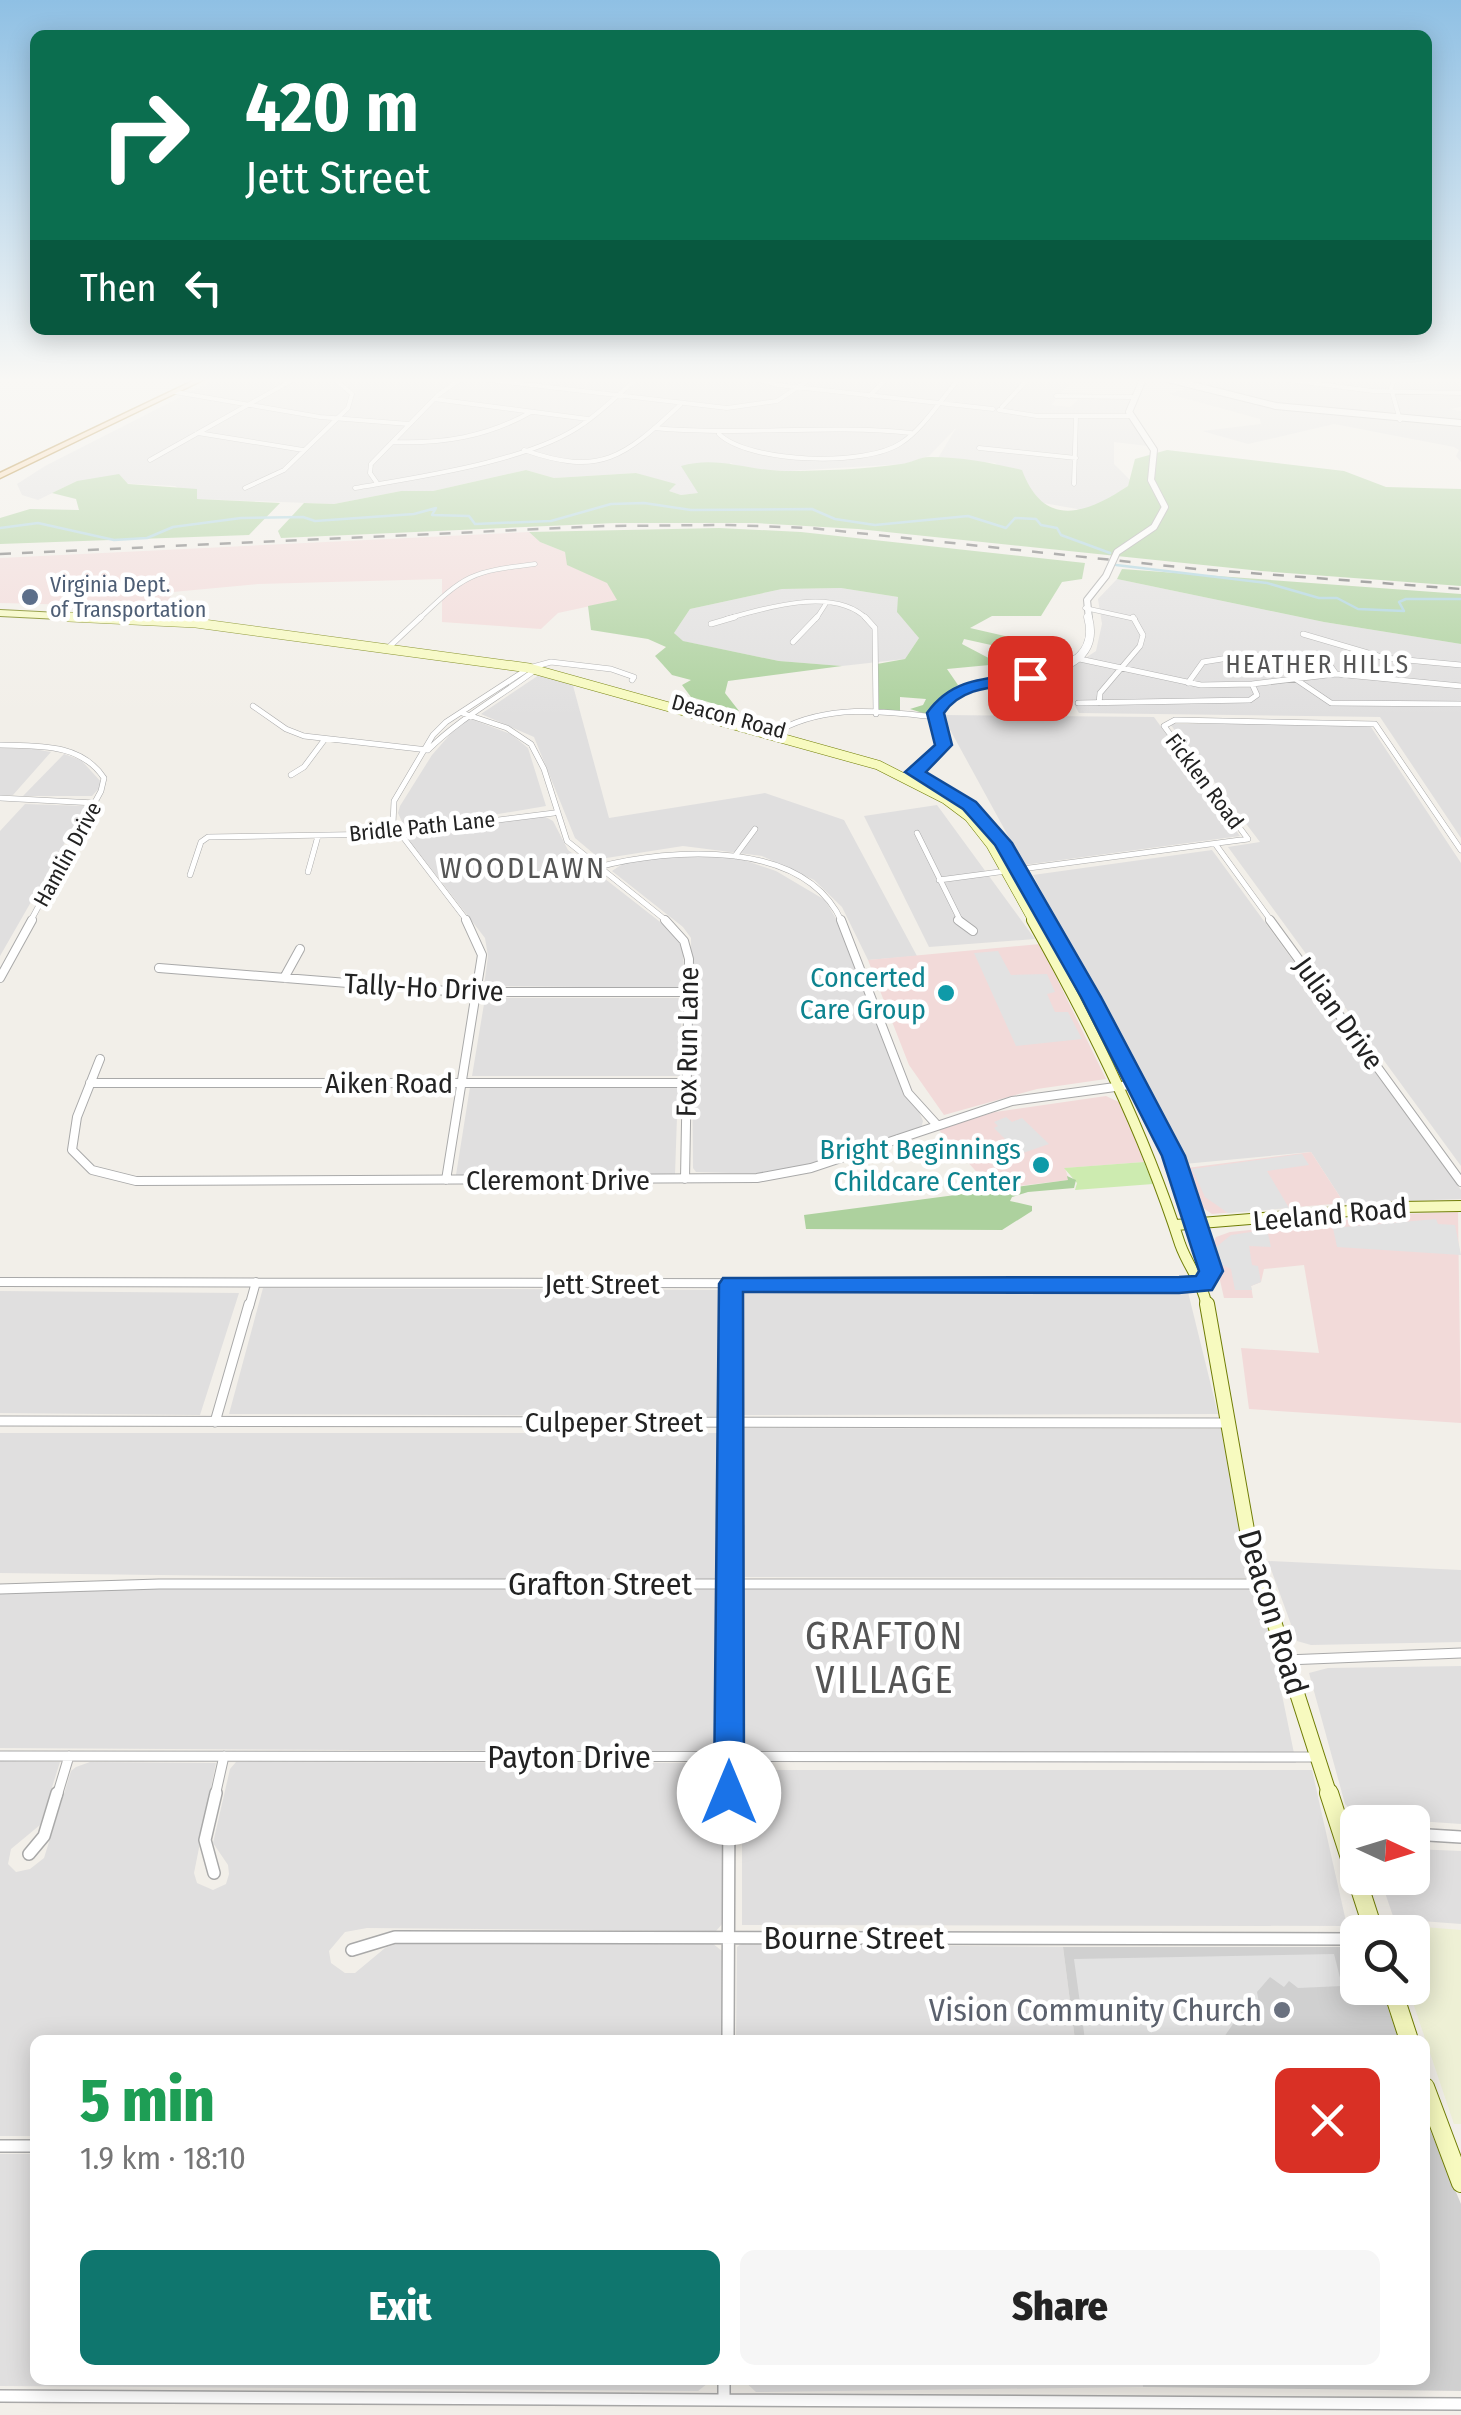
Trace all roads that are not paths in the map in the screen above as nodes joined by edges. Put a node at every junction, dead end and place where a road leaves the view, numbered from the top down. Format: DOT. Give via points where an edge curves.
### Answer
graph roads {
  1 [pos="1158,492"];
  2 [pos="535,564"];
  3 [pos="825,605"];
  4 [pos="1085,608"];
  5 [pos="0,610"];
  6 [pos="712,624"];
  7 [pos="1303,634"];
  8 [pos="793,642"];
  9 [pos="391,644"];
  10 [pos="1075,658"];
  11 [pos="1461,666"];
  12 [pos="536,667"];
  13 [pos="1119,668"];
  14 [pos="1336,674"];
  15 [pos="1294,678"];
  16 [pos="632,680"];
  17 [pos="1188,683"];
  18 [pos="1252,684"];
  19 [pos="1461,686"];
  20 [pos="1078,703"];
  21 [pos="1099,703"];
  22 [pos="1461,704"];
  23 [pos="253,706"];
  24 [pos="465,714"];
  25 [pos="876,714"];
  26 [pos="936,717"];
  27 [pos="780,730"];
  28 [pos="325,740"];
  29 [pos="0,745"];
  30 [pos="428,750"];
  31 [pos="910,774"];
  32 [pos="291,775"];
  33 [pos="0,798"];
  34 [pos="95,803"];
  35 [pos="554,813"];
  36 [pos="755,829"];
  37 [pos="399,833"];
  38 [pos="918,833"];
  39 [pos="318,836"];
  40 [pos="1216,845"];
  41 [pos="1460,849"];
  42 [pos="735,856"];
  43 [pos="598,867"];
  44 [pos="1018,871"];
  45 [pos="308,872"];
  46 [pos="1006,872"];
  47 [pos="190,875"];
  48 [pos="939,880"];
  49 [pos="974,931"];
  50 [pos="300,949"];
  51 [pos="159,968"];
  52 [pos="0,978"];
  53 [pos="284,978"];
  54 [pos="689,992"];
  55 [pos="478,993"];
  56 [pos="100,1059"];
  57 [pos="462,1082"];
  58 [pos="687,1082"];
  59 [pos="90,1083"];
  60 [pos="1137,1084"];
  61 [pos="1122,1086"];
  62 [pos="937,1125"];
  63 [pos="684,1179"];
  64 [pos="446,1180"];
  65 [pos="1461,1182"];
  66 [pos="1461,1206"];
  67 [pos="1198,1224"];
  68 [pos="1176,1225"];
  69 [pos="0,1282"];
  70 [pos="256,1282"];
  71 [pos="731,1284"];
  72 [pos="1203,1284"];
  73 [pos="0,1421"];
  74 [pos="215,1422"];
  75 [pos="730,1422"];
  76 [pos="1228,1424"];
  77 [pos="1261,1584"];
  78 [pos="730,1585"];
  79 [pos="0,1589"];
  80 [pos="1461,1653"];
  81 [pos="1285,1660"];
  82 [pos="0,1756"];
  83 [pos="70,1756"];
  84 [pos="224,1756"];
  85 [pos="1318,1756"];
  86 [pos="729,1757"];
  87 [pos="1340,1808"];
  88 [pos="1430,1835"];
  89 [pos="1461,1837"];
  90 [pos="29,1854"];
  91 [pos="214,1873"];
  92 [pos="728,1937"];
  93 [pos="1340,1939"];
  94 [pos="352,1950"];
  95 [pos="1398,2005"];
  96 [pos="728,2035"];
  97 [pos="1407,2035"];
  98 [pos="1430,2100"];
  99 [pos="0,2146"];
  100 [pos="30,2146"];
  101 [pos="1461,2183"];
  102 [pos="724,2385"];
  103 [pos="0,2396"];
  104 [pos="724,2400"];
  105 [pos="1461,2404"];
  1 -- 4 [label="street" via="1166,504 1154,527 1117,552"];
  2 -- 9 [label="street" via="460,580"];
  3 -- 6 [label="street" via="776,606"];
  3 -- 8 [label="street"];
  3 -- 25 [label="street" via="874,624"];
  4 -- 10 [label="street" via="1091,637"];
  4 -- 13 [label="street" via="1138,620 1142,642"];
  5 -- 9 [label="main road, Deacon Road" via="177,616"];
  7 -- 11 [label="street" via="1386,658"];
  9 -- 12 [label="main road, Deacon Road"];
  10 -- 13 [label="street"];
  10 -- 26 [label="street" via="1038,676 960,689 942,701"];
  12 -- 16 [label="street" via="551,662 611,669"];
  12 -- 24 [label="street"];
  12 -- 27 [label="main road, Deacon Road"];
  12 -- 31 [label="main road, Deacon Road"];
  13 -- 17 [label="street"];
  13 -- 21 [label="street"];
  14 -- 15 [label="street"];
  14 -- 17 [label="street" via="1326,661 1307,657 1220,657 1192,672"];
  14 -- 19 [label="street"];
  15 -- 18 [label="street"];
  15 -- 22 [label="street" via="1327,703"];
  17 -- 18 [label="street"];
  18 -- 21 [label="street" via="1258,695 1250,700"];
  20 -- 21 [label="street"];
  23 -- 28 [label="street" via="292,732"];
  24 -- 30 [label="street"];
  24 -- 35 [label="street, Fox Run Lane" via="531,743"];
  25 -- 26 [label="street"];
  25 -- 27 [label="street" via="813,716"];
  26 -- 31 [label="street" via="944,745"];
  27 -- 31 [label="main road, Deacon Road" via="885,760"];
  28 -- 30 [label="street"];
  28 -- 32 [label="street"];
  29 -- 34 [label="street, Hamlin Drive" via="87,758 104,778"];
  30 -- 37 [label="street" via="392,806"];
  31 -- 44 [label="main road, Deacon Road" via="979,814"];
  31 -- 46 [label="main road, Deacon Road" via="969,817"];
  33 -- 34 [label="street"];
  34 -- 52 [label="street, Hamlin Drive"];
  35 -- 37 [label="street, Bridle Path Lane"];
  35 -- 43 [label="street, Fox Run Lane" via="568,840"];
  36 -- 42 [label="street"];
  37 -- 39 [label="street, Bridle Path Lane"];
  37 -- 55 [label="street" via="478,937"];
  38 -- 48 [label="street"];
  39 -- 45 [label="street"];
  39 -- 47 [label="street, Bridle Path Lane" via="202,841"];
  40 -- 41 [label="street, Ficklen Road" via="1248,839 1164,726 1168,721 1374,724"];
  40 -- 44 [label="street, Ficklen Road"];
  40 -- 65 [label="street, Julian Drive"];
  42 -- 43 [label="street" via="666,852"];
  42 -- 62 [label="street" via="787,872 830,902 908,1093"];
  43 -- 54 [label="street, Fox Run Lane" via="678,932 689,960"];
  44 -- 46 [label="street, Ficklen Road"];
  44 -- 60 [label="main road, Deacon Road"];
  46 -- 48 [label="street, Ficklen Road"];
  46 -- 61 [label="main road, Deacon Road"];
  48 -- 49 [label="street" via="958,919"];
  50 -- 53 [label="street"];
  51 -- 53 [label="street, Tally-Ho Drive"];
  53 -- 55 [label="street, Tally-Ho Drive"];
  54 -- 55 [label="street, Tally-Ho Drive"];
  54 -- 58 [label="street, Fox Run Lane"];
  55 -- 57 [label="street"];
  56 -- 59 [label="street, Cleremont Drive"];
  57 -- 58 [label="street, Aiken Road"];
  57 -- 59 [label="street, Aiken Road"];
  57 -- 64 [label="street"];
  58 -- 63 [label="street, Fox Run Lane"];
  59 -- 64 [label="street, Cleremont Drive" via="72,1150 82,1163 114,1178"];
  60 -- 61 [label="street, Cleremont Drive"];
  60 -- 67 [label="main road, Deacon Road" via="1174,1156"];
  61 -- 62 [label="street, Cleremont Drive" via="1012,1101"];
  61 -- 68 [label="main road, Deacon Road"];
  62 -- 63 [label="street, Cleremont Drive" via="795,1172"];
  63 -- 64 [label="street, Cleremont Drive"];
  66 -- 67 [label="main road, Leeland Road"];
  67 -- 68 [label="main road"];
  67 -- 72 [label="main road, Deacon Road" via="1211,1271"];
  68 -- 72 [label="main road, Deacon Road" via="1190,1272"];
  69 -- 70 [label="street, Jett Street"];
  70 -- 71 [label="street, Jett Street"];
  70 -- 74 [label="street"];
  71 -- 72 [label="street, Jett Street"];
  71 -- 75 [label="street"];
  72 -- 76 [label="main road, Deacon Road"];
  73 -- 74 [label="street, Culpeper Street"];
  74 -- 75 [label="street, Culpeper Street"];
  75 -- 76 [label="street, Culpeper Street"];
  75 -- 78 [label="street"];
  76 -- 77 [label="main road, Deacon Road"];
  77 -- 78 [label="street, Grafton Street"];
  77 -- 81 [label="main road, Deacon Road"];
  78 -- 79 [label="street, Grafton Street"];
  78 -- 86 [label="street"];
  80 -- 81 [label="street"];
  81 -- 85 [label="main road, Deacon Road"];
  82 -- 83 [label="street, Payton Drive"];
  83 -- 84 [label="street, Payton Drive"];
  83 -- 90 [label="street" via="44,1836"];
  84 -- 86 [label="street, Payton Drive"];
  84 -- 91 [label="street" via="205,1840"];
  85 -- 86 [label="street, Payton Drive"];
  85 -- 87 [label="main road, Deacon Road"];
  86 -- 92 [label="street"];
  88 -- 89 [label="street"];
  92 -- 93 [label="street, Bourne Street"];
  92 -- 94 [label="street, Bourne Street" via="395,1937"];
  92 -- 96 [label="street"];
  95 -- 97 [label="main road"];
  98 -- 101 [label="main road"];
  99 -- 100 [label="street"];
  102 -- 104 [label="street"];
  103 -- 104 [label="street"];
  104 -- 105 [label="street"];
}
